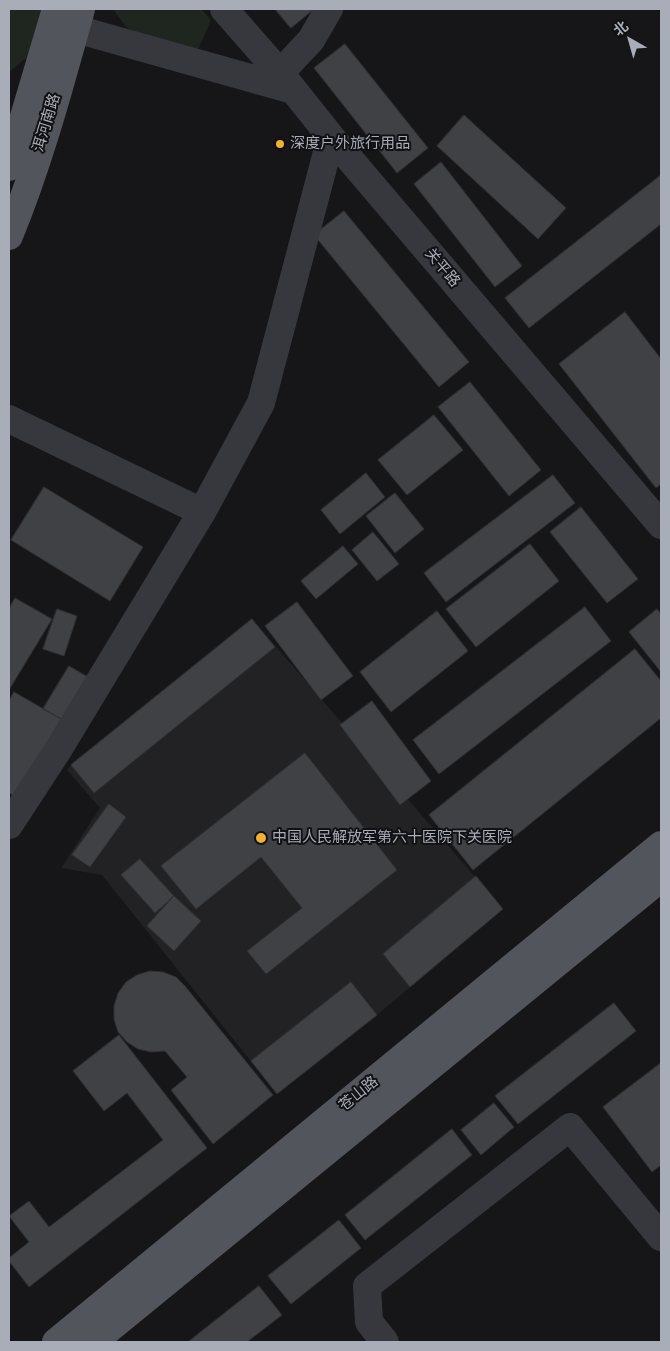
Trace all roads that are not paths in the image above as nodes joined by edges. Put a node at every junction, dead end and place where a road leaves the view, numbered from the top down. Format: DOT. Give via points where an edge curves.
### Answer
graph roads {
  1 [pos="56,9"];
  2 [pos="224,9"];
  3 [pos="328,9"];
  4 [pos="78,19"];
  5 [pos="287,81"];
  6 [pos="331,137"];
  7 [pos="9,167"];
  8 [pos="9,236"];
  9 [pos="9,420"];
  10 [pos="202,512"];
  11 [pos="661,525"];
  12 [pos="9,825"];
  13 [pos="661,845"];
  14 [pos="661,878"];
  15 [pos="661,1237"];
  16 [pos="56,1342"];
  17 [pos="94,1342"];
  18 [pos="385,1342"];
  1 -- 7 [label="main road, 洱河南路"];
  2 -- 5 [label="street, 关平路"];
  3 -- 5 [label="street"];
  4 -- 5 [label="street"];
  4 -- 8 [label="main road, 洱河南路" via="23,202"];
  5 -- 6 [label="street, 关平路"];
  6 -- 10 [label="street" via="262,403"];
  6 -- 11 [label="street, 关平路"];
  9 -- 10 [label="street"];
  10 -- 12 [label="street"];
  13 -- 16 [label="main road, 苍山路"];
  14 -- 17 [label="main road, 苍山路"];
  15 -- 18 [label="street" via="570,1127 367,1286 369,1322"];
}
